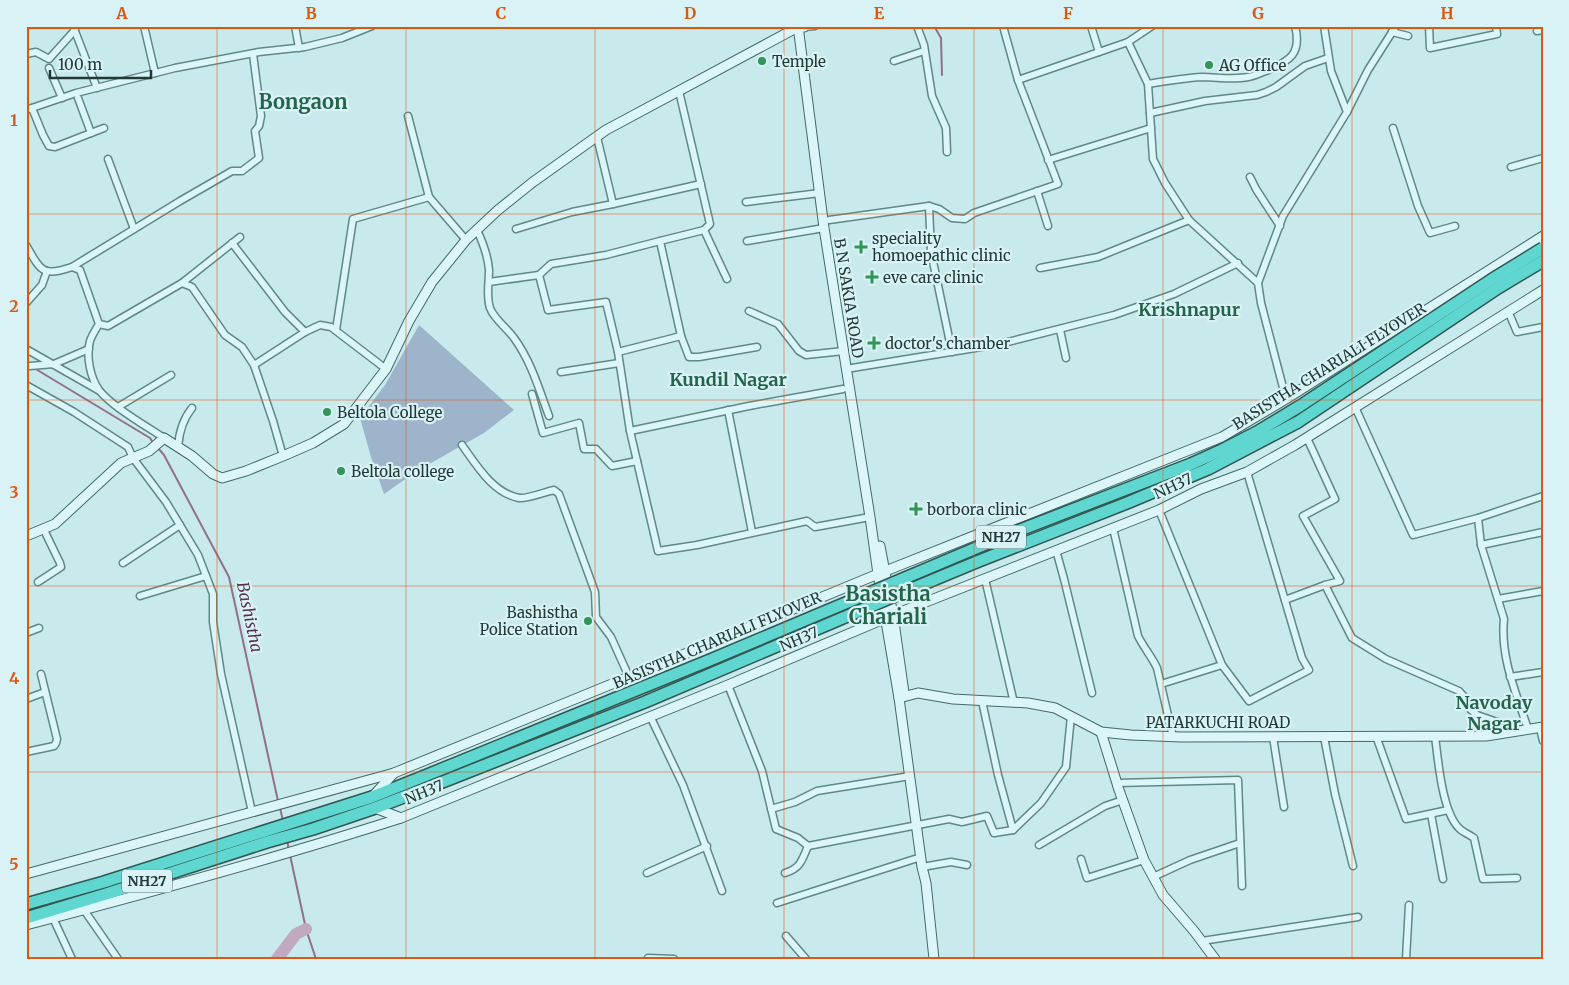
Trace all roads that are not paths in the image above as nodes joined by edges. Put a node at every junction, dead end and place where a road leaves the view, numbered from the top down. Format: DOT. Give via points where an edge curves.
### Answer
graph roads {
  1 [pos="144,26"];
  2 [pos="295,26"];
  3 [pos="372,26"];
  4 [pos="815,26"];
  5 [pos="917,26"];
  6 [pos="1003,26"];
  7 [pos="1091,26"];
  8 [pos="1152,26"];
  9 [pos="1295,26"];
  10 [pos="1324,26"];
  11 [pos="1429,26"];
  12 [pos="1496,26"];
  13 [pos="801,27"];
  14 [pos="74,28"];
  15 [pos="1394,29"];
  16 [pos="1408,36"];
  17 [pos="1128,42"];
  18 [pos="300,48"];
  19 [pos="924,51"];
  20 [pos="1099,52"];
  21 [pos="26,54"];
  22 [pos="253,54"];
  23 [pos="1328,58"];
  24 [pos="894,61"];
  25 [pos="49,68"];
  26 [pos="155,73"];
  27 [pos="1018,80"];
  28 [pos="1148,84"];
  29 [pos="97,88"];
  30 [pos="679,91"];
  31 [pos="62,98"];
  32 [pos="78,98"];
  33 [pos="29,109"];
  34 [pos="1150,112"];
  35 [pos="1347,112"];
  36 [pos="408,116"];
  37 [pos="104,128"];
  38 [pos="1151,128"];
  39 [pos="1393,128"];
  40 [pos="92,133"];
  41 [pos="597,137"];
  42 [pos="947,152"];
  43 [pos="1543,158"];
  44 [pos="108,159"];
  45 [pos="1048,160"];
  46 [pos="1511,167"];
  47 [pos="1250,177"];
  48 [pos="701,184"];
  49 [pos="1037,191"];
  50 [pos="820,193"];
  51 [pos="429,197"];
  52 [pos="746,202"];
  53 [pos="613,204"];
  54 [pos="930,206"];
  55 [pos="1189,220"];
  56 [pos="827,224"];
  57 [pos="1048,226"];
  58 [pos="1280,226"];
  59 [pos="1454,226"];
  60 [pos="134,229"];
  61 [pos="516,229"];
  62 [pos="477,230"];
  63 [pos="704,230"];
  64 [pos="1543,236"];
  65 [pos="240,237"];
  66 [pos="466,240"];
  67 [pos="660,241"];
  68 [pos="747,241"];
  69 [pos="232,243"];
  70 [pos="26,245"];
  71 [pos="1543,248"];
  72 [pos="1543,261"];
  73 [pos="1238,264"];
  74 [pos="72,267"];
  75 [pos="1040,268"];
  76 [pos="47,271"];
  77 [pos="539,275"];
  78 [pos="727,279"];
  79 [pos="489,282"];
  80 [pos="182,283"];
  81 [pos="1258,283"];
  82 [pos="1543,290"];
  83 [pos="26,303"];
  84 [pos="749,311"];
  85 [pos="1508,311"];
  86 [pos="99,324"];
  87 [pos="1543,327"];
  88 [pos="336,330"];
  89 [pos="1060,330"];
  90 [pos="305,332"];
  91 [pos="681,336"];
  92 [pos="757,347"];
  93 [pos="26,349"];
  94 [pos="89,349"];
  95 [pos="844,351"];
  96 [pos="618,352"];
  97 [pos="952,352"];
  98 [pos="1066,358"];
  99 [pos="619,363"];
  100 [pos="54,364"];
  101 [pos="30,366"];
  102 [pos="254,366"];
  103 [pos="386,368"];
  104 [pos="852,368"];
  105 [pos="562,372"];
  106 [pos="171,375"];
  107 [pos="26,385"];
  108 [pos="843,389"];
  109 [pos="99,390"];
  110 [pos="532,394"];
  111 [pos="1286,399"];
  112 [pos="118,407"];
  113 [pos="1355,407"];
  114 [pos="192,408"];
  115 [pos="728,410"];
  116 [pos="549,416"];
  117 [pos="630,431"];
  118 [pos="1307,438"];
  119 [pos="162,440"];
  120 [pos="462,445"];
  121 [pos="178,447"];
  122 [pos="283,456"];
  123 [pos="133,458"];
  124 [pos="637,461"];
  125 [pos="1247,472"];
  126 [pos="1543,496"];
  127 [pos="1159,510"];
  128 [pos="870,517"];
  129 [pos="1478,518"];
  130 [pos="180,525"];
  131 [pos="1113,528"];
  132 [pos="44,530"];
  133 [pos="752,532"];
  134 [pos="1543,532"];
  135 [pos="26,536"];
  136 [pos="1481,545"];
  137 [pos="1056,550"];
  138 [pos="122,563"];
  139 [pos="881,572"];
  140 [pos="206,576"];
  141 [pos="985,579"];
  142 [pos="38,582"];
  143 [pos="1324,585"];
  144 [pos="1543,591"];
  145 [pos="140,596"];
  146 [pos="1498,599"];
  147 [pos="1285,600"];
  148 [pos="889,617"];
  149 [pos="39,628"];
  150 [pos="26,633"];
  151 [pos="1222,665"];
  152 [pos="1543,672"];
  153 [pos="41,674"];
  154 [pos="629,677"];
  155 [pos="1510,677"];
  156 [pos="1161,684"];
  157 [pos="728,685"];
  158 [pos="45,692"];
  159 [pos="1092,694"];
  160 [pos="902,697"];
  161 [pos="26,699"];
  162 [pos="982,701"];
  163 [pos="1014,702"];
  164 [pos="650,716"];
  165 [pos="1071,716"];
  166 [pos="1542,728"];
  167 [pos="1525,730"];
  168 [pos="1101,732"];
  169 [pos="1324,736"];
  170 [pos="1376,736"];
  171 [pos="1435,736"];
  172 [pos="1173,737"];
  173 [pos="1273,737"];
  174 [pos="1543,741"];
  175 [pos="26,752"];
  176 [pos="394,773"];
  177 [pos="910,776"];
  178 [pos="433,779"];
  179 [pos="1117,783"];
  180 [pos="1122,800"];
  181 [pos="373,803"];
  182 [pos="1284,807"];
  183 [pos="771,809"];
  184 [pos="1448,810"];
  185 [pos="252,812"];
  186 [pos="1431,814"];
  187 [pos="401,818"];
  188 [pos="919,825"];
  189 [pos="1013,830"];
  190 [pos="266,836"];
  191 [pos="1240,843"];
  192 [pos="1038,845"];
  193 [pos="707,846"];
  194 [pos="808,846"];
  195 [pos="921,857"];
  196 [pos="1081,859"];
  197 [pos="1144,860"];
  198 [pos="967,865"];
  199 [pos="925,866"];
  200 [pos="1353,866"];
  201 [pos="647,873"];
  202 [pos="785,873"];
  203 [pos="26,874"];
  204 [pos="1153,877"];
  205 [pos="1443,878"];
  206 [pos="1517,878"];
  207 [pos="1242,886"];
  208 [pos="722,891"];
  209 [pos="26,904"];
  210 [pos="777,904"];
  211 [pos="1409,905"];
  212 [pos="84,910"];
  213 [pos="1358,917"];
  214 [pos="26,918"];
  215 [pos="53,918"];
  216 [pos="26,925"];
  217 [pos="786,936"];
  218 [pos="1202,941"];
  219 [pos="648,958"];
  220 [pos="72,959"];
  221 [pos="118,959"];
  222 [pos="674,959"];
  223 [pos="806,959"];
  224 [pos="934,959"];
  225 [pos="1215,959"];
  226 [pos="1406,959"];
  1 -- 26 [label="street"];
  2 -- 18 [label="street"];
  3 -- 18 [label="street" via="342,38"];
  4 -- 13 [label="street"];
  5 -- 19 [label="street"];
  6 -- 27 [label="street"];
  7 -- 20 [label="street"];
  8 -- 17 [label="street"];
  9 -- 28 [label="street" via="1296,50 1280,65 1248,77 1202,77"];
  10 -- 23 [label="street"];
  11 -- 12 [label="street" via="1430,48 1498,34"];
  13 -- 30 [label="street"];
  13 -- 50 [label="street, B N SAKIA ROAD"];
  13 -- 56 [label="street, B N SAKIA ROAD"];
  14 -- 21 [label="street" via="49,59 36,52"];
  14 -- 29 [label="street"];
  15 -- 16 [label="street"];
  15 -- 35 [label="street"];
  17 -- 20 [label="street"];
  17 -- 28 [label="street"];
  18 -- 22 [label="street"];
  19 -- 24 [label="street"];
  19 -- 42 [label="street" via="932,96 946,128"];
  20 -- 27 [label="street"];
  22 -- 26 [label="street"];
  22 -- 60 [label="street" via="261,116 255,131 259,158 242,171 232,171"];
  23 -- 34 [label="street" via="1305,66 1257,95"];
  23 -- 35 [label="street"];
  25 -- 31 [label="street"];
  26 -- 29 [label="street"];
  27 -- 45 [label="street"];
  28 -- 34 [label="street"];
  29 -- 31 [label="street"];
  30 -- 41 [label="street"];
  30 -- 48 [label="street"];
  31 -- 33 [label="street"];
  32 -- 40 [label="street"];
  33 -- 40 [label="street" via="49,146 55,147"];
  34 -- 38 [label="street"];
  35 -- 58 [label="street"];
  36 -- 51 [label="street"];
  37 -- 40 [label="street"];
  38 -- 45 [label="street"];
  38 -- 55 [label="street" via="1153,159"];
  39 -- 59 [label="street" via="1430,233"];
  41 -- 53 [label="street"];
  41 -- 62 [label="street" via="533,182"];
  43 -- 46 [label="street"];
  44 -- 60 [label="street"];
  45 -- 49 [label="street" via="1058,184"];
  47 -- 58 [label="street"];
  48 -- 53 [label="street"];
  48 -- 63 [label="street" via="710,224"];
  49 -- 54 [label="street" via="974,212 965,219 952,218"];
  49 -- 57 [label="street"];
  50 -- 52 [label="street"];
  50 -- 56 [label="street, B N SAKIA ROAD"];
  51 -- 66 [label="street"];
  51 -- 88 [label="street" via="353,219"];
  53 -- 61 [label="street"];
  54 -- 56 [label="street"];
  54 -- 97 [label="street" via="931,252"];
  55 -- 73 [label="street"];
  55 -- 75 [label="street" via="1098,257"];
  56 -- 68 [label="street"];
  56 -- 95 [label="street, B N SAKIA ROAD"];
  56 -- 104 [label="street, B N SAKIA ROAD"];
  58 -- 81 [label="street"];
  60 -- 74 [label="street"];
  62 -- 66 [label="street"];
  62 -- 79 [label="street" via="485,246"];
  63 -- 67 [label="street"];
  63 -- 78 [label="street"];
  64 -- 111 [label="street"];
  65 -- 69 [label="street"];
  66 -- 103 [label="street" via="432,282"];
  67 -- 77 [label="street" via="606,255 551,264"];
  67 -- 91 [label="street"];
  69 -- 80 [label="street"];
  69 -- 90 [label="street" via="285,312"];
  70 -- 76 [label="street" via="38,266"];
  71 -- 178 [label="highway, BASISTHA CHARIALI FLYOVER / NH27, bridge" via="1300,406 1222,450 1007,535"];
  72 -- 178 [label="highway, BASISTHA CHARIALI FLYOVER / NH27, bridge" via="1298,422 1208,469 979,561 645,702"];
  73 -- 81 [label="street"];
  73 -- 89 [label="street" via="1174,294"];
  74 -- 76 [label="street" via="55,273"];
  74 -- 86 [label="street" via="80,270"];
  76 -- 83 [label="street" via="42,285"];
  77 -- 79 [label="street"];
  77 -- 96 [label="street" via="548,310 606,302"];
  79 -- 116 [label="street" via="491,311 527,359"];
  80 -- 86 [label="street" via="108,326"];
  80 -- 102 [label="street" via="192,287 226,335 242,347"];
  81 -- 111 [label="street"];
  82 -- 85 [label="street, NH37"];
  84 -- 95 [label="street" via="778,324 806,355"];
  85 -- 87 [label="street" via="1517,332"];
  85 -- 113 [label="street, NH37"];
  86 -- 94 [label="street"];
  88 -- 90 [label="street" via="320,325"];
  88 -- 103 [label="street"];
  89 -- 97 [label="street"];
  89 -- 98 [label="street"];
  90 -- 102 [label="street"];
  91 -- 92 [label="street" via="689,357"];
  91 -- 96 [label="street"];
  93 -- 100 [label="street"];
  94 -- 100 [label="street"];
  94 -- 109 [label="street" via="89,363"];
  95 -- 128 [label="street, B N SAKIA ROAD"];
  96 -- 99 [label="street"];
  97 -- 104 [label="street"];
  99 -- 105 [label="street"];
  99 -- 117 [label="street"];
  100 -- 101 [label="street"];
  100 -- 109 [label="street"];
  102 -- 122 [label="street"];
  103 -- 122 [label="street" via="344,424"];
  104 -- 139 [label="street, B N SAKIA ROAD"];
  106 -- 112 [label="street"];
  107 -- 123 [label="street" via="128,446"];
  108 -- 115 [label="street"];
  109 -- 112 [label="street"];
  110 -- 124 [label="street" via="543,433 579,424 584,449 596,449 612,466"];
  111 -- 139 [label="street" via="1222,437"];
  112 -- 119 [label="street"];
  113 -- 118 [label="street, NH37"];
  113 -- 129 [label="street" via="1413,535"];
  114 -- 121 [label="street" via="181,428"];
  115 -- 117 [label="street"];
  115 -- 133 [label="street"];
  117 -- 124 [label="street"];
  118 -- 125 [label="street, NH37"];
  118 -- 143 [label="street" via="1335,499 1303,516 1340,581"];
  119 -- 121 [label="street"];
  119 -- 123 [label="street"];
  120 -- 154 [label="street" via="500,490 521,498 554,490 559,494 595,592 596,617 611,637"];
  121 -- 122 [label="street" via="222,478"];
  123 -- 130 [label="street"];
  123 -- 132 [label="street" via="121,463 55,524"];
  124 -- 133 [label="street" via="658,551"];
  125 -- 127 [label="street, NH37" via="1201,489"];
  125 -- 147 [label="street"];
  126 -- 129 [label="street"];
  127 -- 131 [label="street, NH37"];
  127 -- 151 [label="street"];
  128 -- 133 [label="street" via="815,527 807,521"];
  128 -- 139 [label="street, B N SAKIA ROAD"];
  129 -- 136 [label="street"];
  130 -- 138 [label="street"];
  130 -- 140 [label="street"];
  131 -- 137 [label="street, NH37"];
  131 -- 156 [label="street" via="1138,636 1153,659"];
  132 -- 135 [label="street"];
  132 -- 142 [label="street" via="60,567"];
  134 -- 136 [label="street"];
  136 -- 146 [label="street"];
  137 -- 141 [label="street, NH37"];
  137 -- 159 [label="street"];
  139 -- 148 [label="street"];
  139 -- 154 [label="street"];
  140 -- 145 [label="street"];
  140 -- 185 [label="street" via="213,594 213,622 221,674"];
  141 -- 148 [label="street, NH37"];
  141 -- 163 [label="street"];
  143 -- 147 [label="street"];
  143 -- 167 [label="street" via="1352,638 1386,659 1459,691 1470,709 1478,715"];
  144 -- 146 [label="street"];
  146 -- 155 [label="street" via="1504,619"];
  147 -- 151 [label="street" via="1302,658 1309,670 1249,702"];
  148 -- 157 [label="street, NH37"];
  148 -- 160 [label="street"];
  149 -- 150 [label="street"];
  151 -- 156 [label="street"];
  152 -- 155 [label="street"];
  153 -- 158 [label="street"];
  154 -- 176 [label="street"];
  155 -- 167 [label="street"];
  156 -- 172 [label="street"];
  157 -- 164 [label="street, NH37"];
  157 -- 183 [label="street" via="762,771"];
  158 -- 161 [label="street"];
  158 -- 175 [label="street" via="56,744"];
  160 -- 162 [label="street, PATARKUCHI ROAD" via="918,693 953,700"];
  160 -- 177 [label="street"];
  160 -- 188 [label="street"];
  162 -- 163 [label="street, PATARKUCHI ROAD"];
  162 -- 189 [label="street"];
  163 -- 165 [label="street, PATARKUCHI ROAD" via="1055,708"];
  164 -- 187 [label="street, NH37"];
  164 -- 193 [label="street" via="683,785"];
  165 -- 168 [label="street, PATARKUCHI ROAD"];
  165 -- 189 [label="street" via="1066,767 1041,803"];
  166 -- 167 [label="street, PATARKUCHI ROAD"];
  166 -- 174 [label="street"];
  167 -- 171 [label="street, PATARKUCHI ROAD" via="1486,736"];
  168 -- 172 [label="street, PATARKUCHI ROAD"];
  168 -- 179 [label="street"];
  169 -- 170 [label="street, PATARKUCHI ROAD"];
  169 -- 173 [label="street, PATARKUCHI ROAD"];
  169 -- 200 [label="street"];
  170 -- 171 [label="street, PATARKUCHI ROAD"];
  170 -- 186 [label="street" via="1406,819"];
  171 -- 184 [label="street"];
  172 -- 173 [label="street, PATARKUCHI ROAD"];
  173 -- 182 [label="street"];
  176 -- 181 [label="street"];
  176 -- 185 [label="street"];
  177 -- 183 [label="street" via="817,791"];
  177 -- 188 [label="street"];
  178 -- 181 [label="highway, BASISTHA CHARIALI FLYOVER / NH27"];
  179 -- 180 [label="street"];
  179 -- 191 [label="street" via="1238,780"];
  180 -- 192 [label="street" via="1105,806"];
  180 -- 197 [label="street"];
  181 -- 187 [label="street"];
  181 -- 190 [label="highway, NH27" via="310,817"];
  181 -- 190 [label="highway, NH27" via="312,829"];
  183 -- 194 [label="street" via="776,829"];
  184 -- 186 [label="street"];
  184 -- 206 [label="street" via="1459,829 1474,838 1483,879"];
  185 -- 203 [label="street"];
  186 -- 205 [label="street"];
  187 -- 212 [label="street, NH37" via="214,875"];
  188 -- 189 [label="street" via="949,819 962,822 987,816 994,834"];
  188 -- 194 [label="street"];
  188 -- 195 [label="street"];
  188 -- 199 [label="street"];
  190 -- 209 [label="highway, NH27"];
  190 -- 214 [label="highway, NH27" via="106,894"];
  191 -- 204 [label="street"];
  191 -- 207 [label="street"];
  193 -- 201 [label="street"];
  193 -- 208 [label="street"];
  194 -- 202 [label="street" via="799,866"];
  195 -- 199 [label="street"];
  195 -- 210 [label="street"];
  196 -- 197 [label="street" via="1087,878"];
  197 -- 204 [label="street"];
  198 -- 199 [label="street" via="951,862"];
  199 -- 224 [label="street"];
  204 -- 218 [label="street"];
  211 -- 226 [label="street"];
  212 -- 215 [label="street, NH37"];
  212 -- 221 [label="street"];
  213 -- 218 [label="street"];
  215 -- 216 [label="street, NH37"];
  215 -- 220 [label="street"];
  217 -- 223 [label="street"];
  218 -- 225 [label="street"];
  219 -- 222 [label="street"];
}
